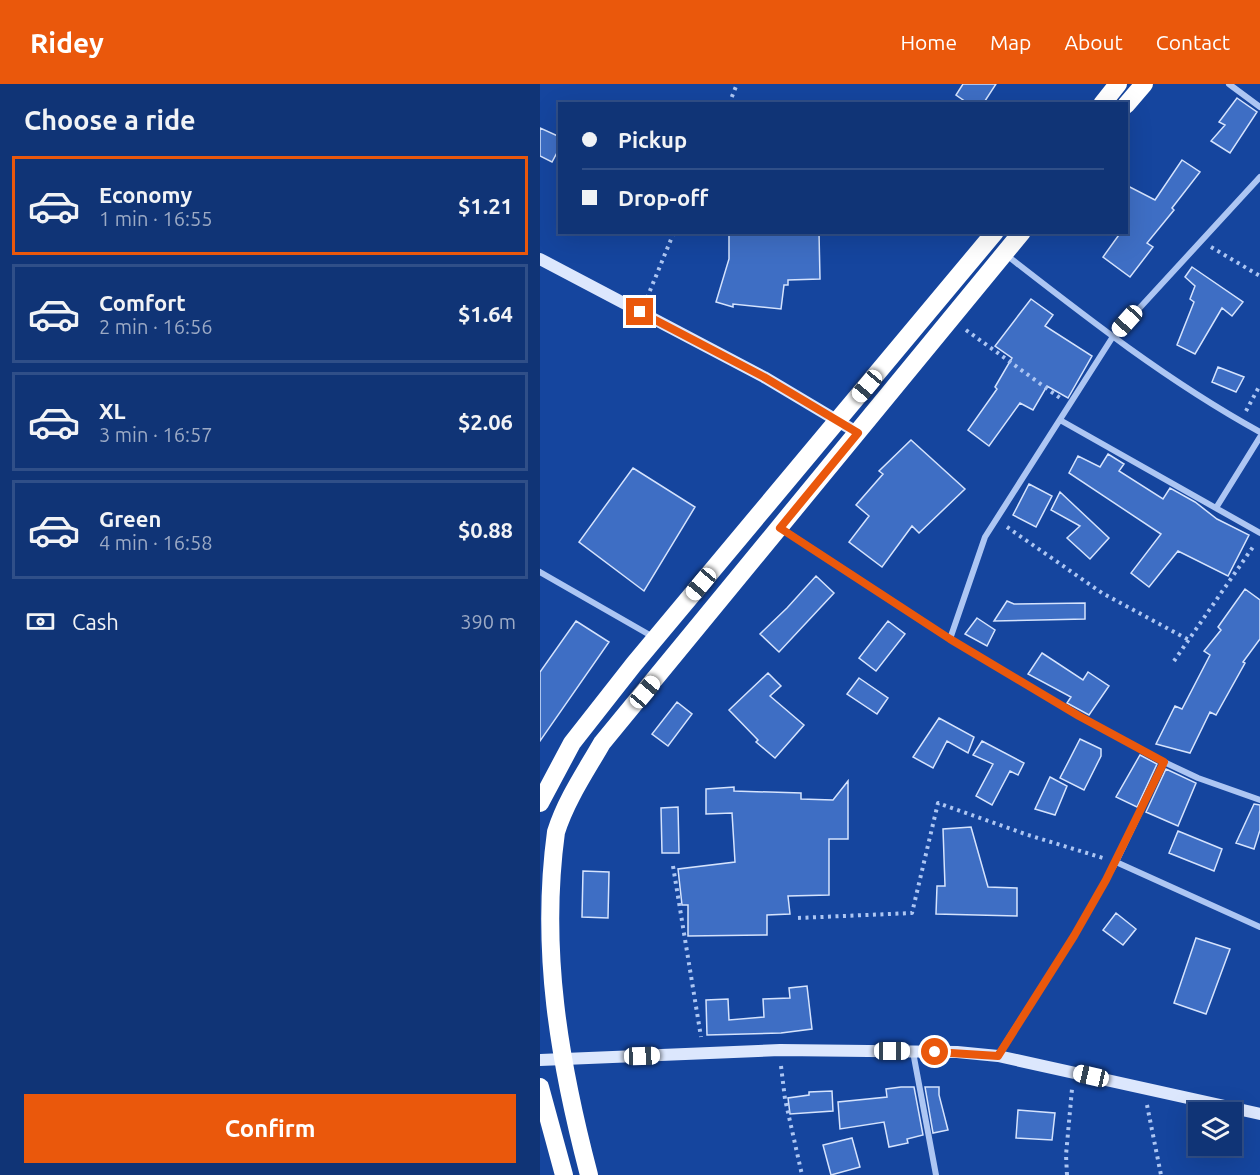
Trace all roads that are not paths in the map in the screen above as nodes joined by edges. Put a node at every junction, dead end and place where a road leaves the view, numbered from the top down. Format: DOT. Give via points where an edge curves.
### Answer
graph roads {
  1 [pos="1118,84"];
  2 [pos="1144,84"];
  3 [pos="1229,84"];
  4 [pos="1104,102"];
  5 [pos="1128,103"];
  6 [pos="1260,107"];
  7 [pos="1260,177"];
  8 [pos="993,234"];
  9 [pos="1020,234"];
  10 [pos="1004,254"];
  11 [pos="540,260"];
  12 [pos="1112,338"];
  13 [pos="1060,420"];
  14 [pos="838,421"];
  15 [pos="858,433"];
  16 [pos="1260,434"];
  17 [pos="1216,508"];
  18 [pos="780,528"];
  19 [pos="1260,534"];
  20 [pos="540,572"];
  21 [pos="655,638"];
  22 [pos="950,639"];
  23 [pos="1164,762"];
  24 [pos="1260,800"];
  25 [pos="540,803"];
  26 [pos="1116,862"];
  27 [pos="1260,927"];
  28 [pos="913,1051"];
  29 [pos="998,1056"];
  30 [pos="559,1059"];
  31 [pos="540,1060"];
  32 [pos="540,1087"];
  33 [pos="1260,1114"];
  34 [pos="564,1175"];
  35 [pos="590,1175"];
  36 [pos="936,1175"];
  1 -- 4 [label="highway"];
  2 -- 5 [label="highway"];
  3 -- 6 [label="street"];
  7 -- 12 [label="street"];
  8 -- 14 [label="highway"];
  9 -- 10 [label="highway"];
  10 -- 12 [label="street"];
  10 -- 15 [label="highway"];
  11 -- 14 [label="main road" via="764,377"];
  12 -- 13 [label="street"];
  12 -- 16 [label="street"];
  13 -- 17 [label="street"];
  13 -- 22 [label="street" via="985,537"];
  14 -- 15 [label="main road"];
  14 -- 21 [label="highway"];
  15 -- 18 [label="highway"];
  16 -- 17 [label="street"];
  17 -- 19 [label="street"];
  18 -- 22 [label="street"];
  18 -- 30 [label="highway" via="602,743 557,830 546,871 542,916 547,1006"];
  20 -- 21 [label="street"];
  21 -- 25 [label="highway" via="572,743"];
  22 -- 23 [label="street"];
  23 -- 24 [label="street"];
  23 -- 26 [label="street"];
  26 -- 27 [label="street"];
  26 -- 29 [label="street"];
  28 -- 29 [label="main road"];
  28 -- 30 [label="main road" via="780,1050"];
  28 -- 36 [label="street"];
  29 -- 33 [label="main road"];
  30 -- 31 [label="main road"];
  30 -- 35 [label="highway"];
  32 -- 34 [label="highway"];
}
